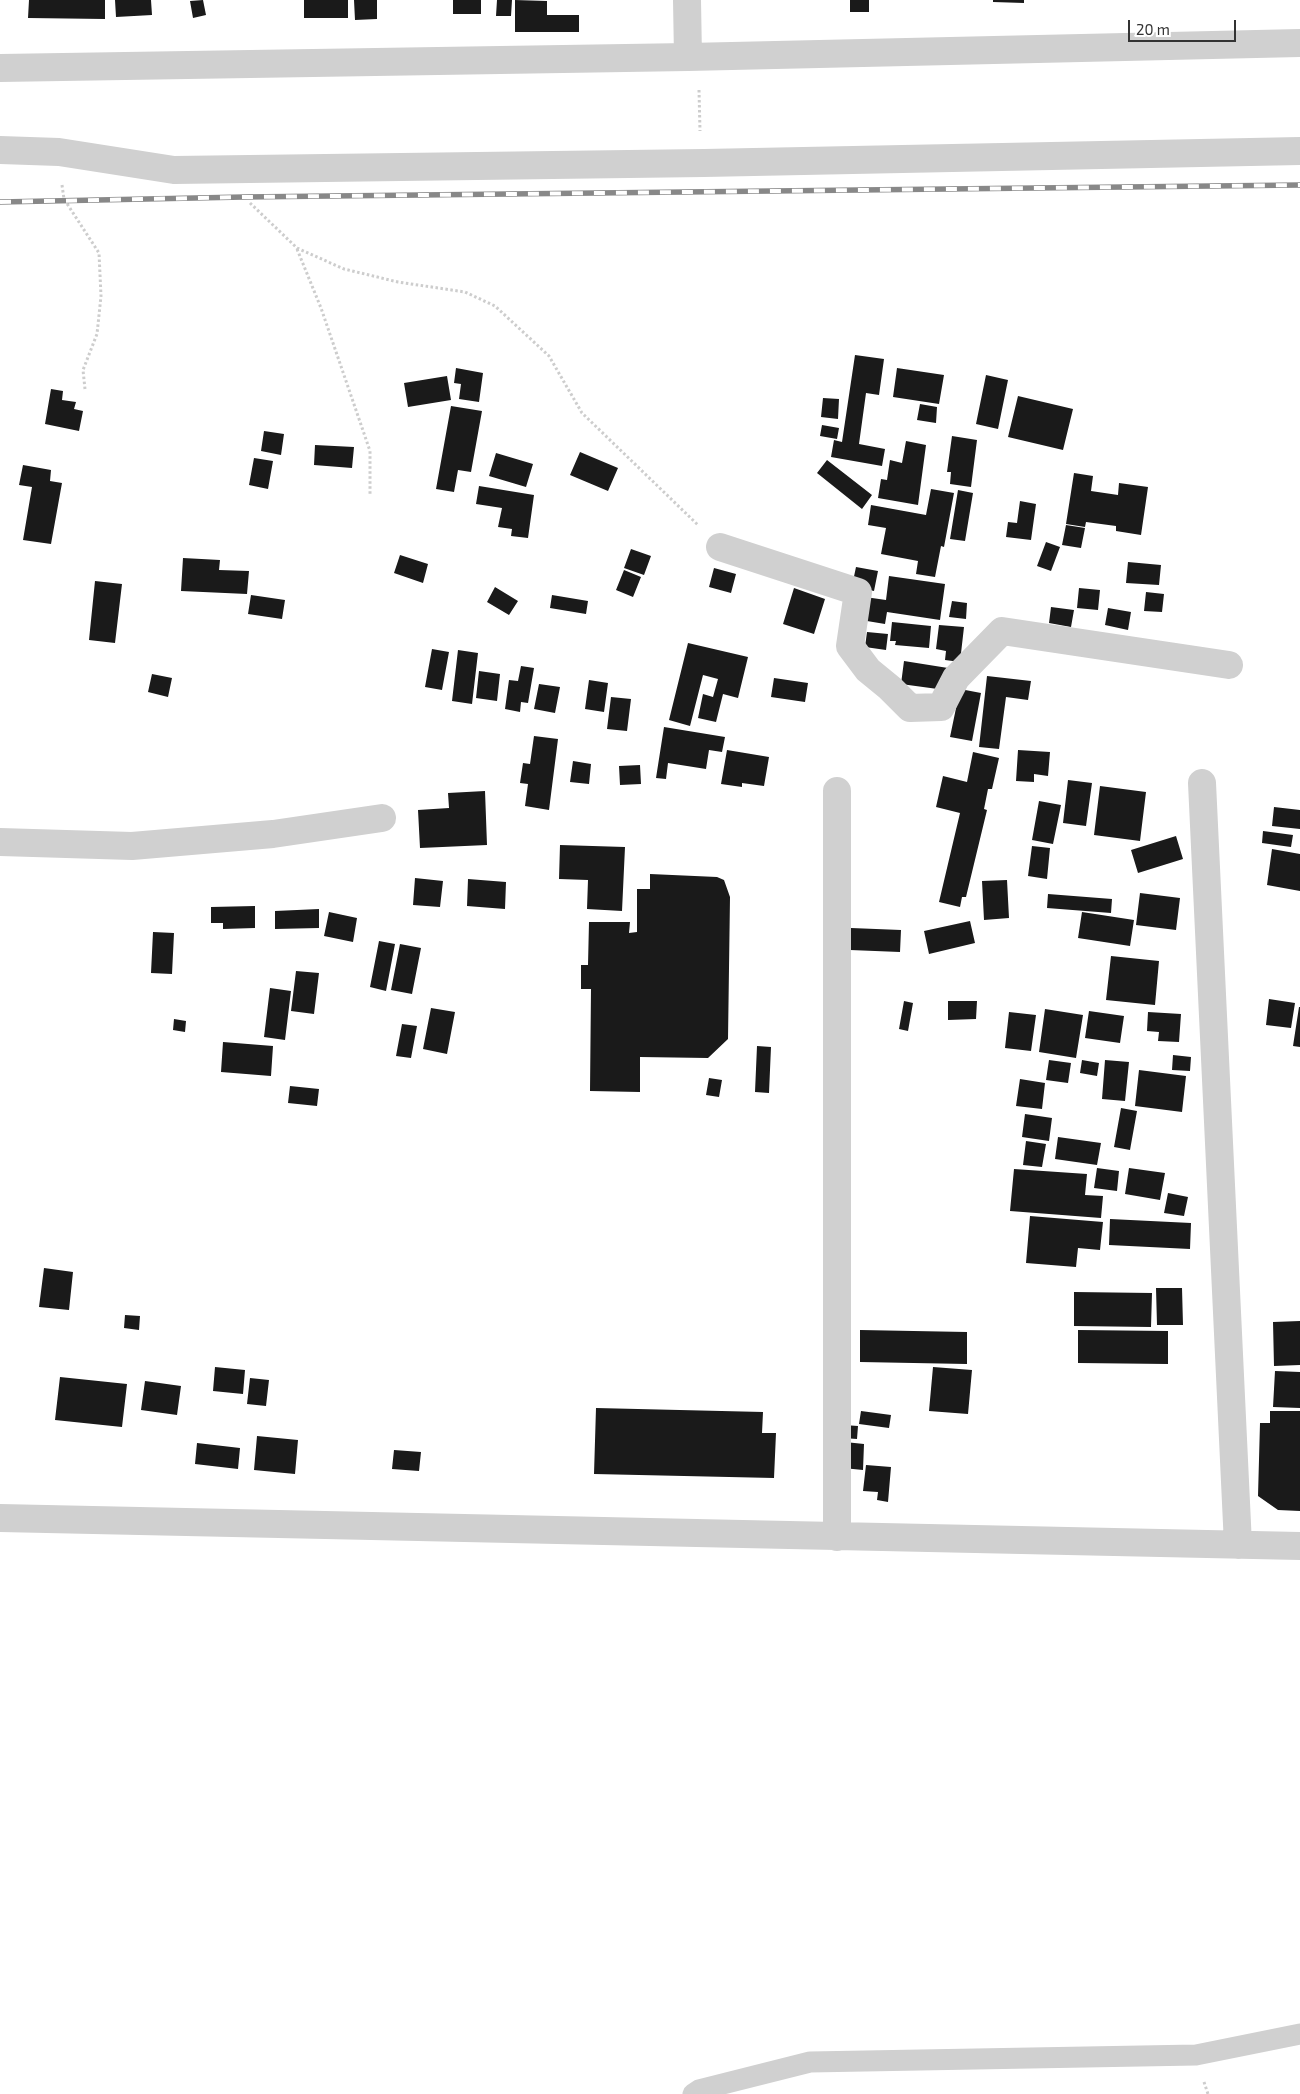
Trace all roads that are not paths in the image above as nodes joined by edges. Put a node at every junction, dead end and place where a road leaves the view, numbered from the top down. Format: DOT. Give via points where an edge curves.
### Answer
graph roads {
  1 [pos="687,0"];
  2 [pos="1300,42"];
  3 [pos="688,57"];
  4 [pos="0,68"];
  5 [pos="0,150"];
  6 [pos="1300,151"];
  7 [pos="720,547"];
  8 [pos="1229,665"];
  9 [pos="1202,783"];
  10 [pos="837,791"];
  11 [pos="382,818"];
  12 [pos="0,842"];
  13 [pos="0,1518"];
  14 [pos="837,1537"];
  15 [pos="1238,1545"];
  16 [pos="1300,1546"];
  17 [pos="1300,2034"];
  18 [pos="693,2094"];
  1 -- 3 [label="street"];
  2 -- 3 [label="street"];
  3 -- 4 [label="street"];
  5 -- 6 [label="street" via="59,152 174,170"];
  7 -- 8 [label="street" via="858,592 850,646 868,670 910,708 941,707 956,678 1002,631"];
  9 -- 15 [label="street"];
  10 -- 14 [label="street"];
  11 -- 12 [label="street" via="273,834 132,846"];
  13 -- 14 [label="street"];
  14 -- 15 [label="street"];
  15 -- 16 [label="street"];
  17 -- 18 [label="lane" via="1196,2055 810,2062"];
}
